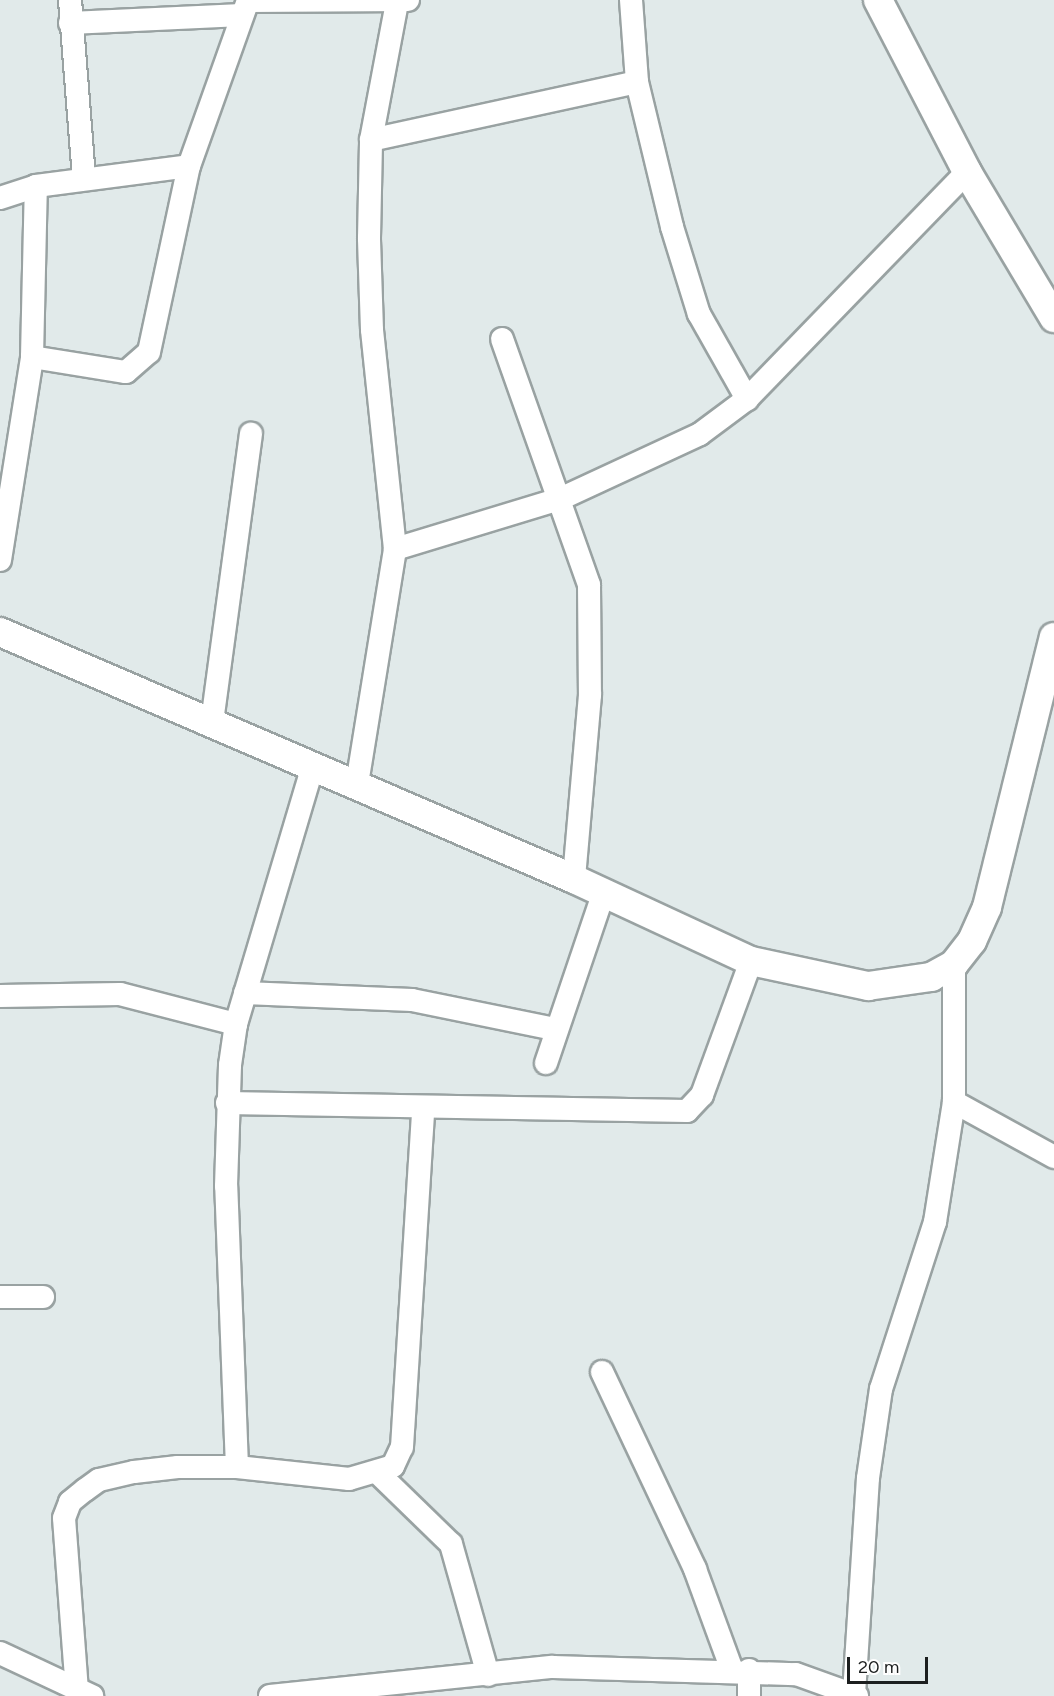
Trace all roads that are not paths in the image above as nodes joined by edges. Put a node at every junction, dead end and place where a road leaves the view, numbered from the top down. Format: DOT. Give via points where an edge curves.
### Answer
graph roads {
  1 [pos="631,0"];
  2 [pos="878,0"];
  3 [pos="403,1"];
  4 [pos="246,6"];
  5 [pos="70,11"];
  6 [pos="637,82"];
  7 [pos="371,140"];
  8 [pos="189,166"];
  9 [pos="967,172"];
  10 [pos="84,179"];
  11 [pos="36,186"];
  12 [pos="0,198"];
  13 [pos="1054,318"];
  14 [pos="502,339"];
  15 [pos="32,357"];
  16 [pos="747,399"];
  17 [pos="251,435"];
  18 [pos="560,499"];
  19 [pos="395,549"];
  20 [pos="0,561"];
  21 [pos="1,636"];
  22 [pos="1054,637"];
  23 [pos="212,722"];
  24 [pos="313,766"];
  25 [pos="357,784"];
  26 [pos="574,879"];
  27 [pos="604,892"];
  28 [pos="751,961"];
  29 [pos="954,964"];
  30 [pos="245,993"];
  31 [pos="0,996"];
  32 [pos="236,1024"];
  33 [pos="555,1029"];
  34 [pos="546,1063"];
  35 [pos="954,1102"];
  36 [pos="227,1103"];
  37 [pos="423,1110"];
  38 [pos="1054,1157"];
  39 [pos="0,1297"];
  40 [pos="43,1297"];
  41 [pos="602,1372"];
  42 [pos="237,1467"];
  43 [pos="379,1474"];
  44 [pos="0,1653"];
  45 [pos="741,1670"];
  46 [pos="488,1675"];
  47 [pos="84,1693"];
  48 [pos="855,1695"];
  49 [pos="270,1696"];
  50 [pos="749,1696"];
  1 -- 6 [label="street"];
  2 -- 9 [label="street"];
  3 -- 4 [label="street"];
  3 -- 7 [label="street"];
  4 -- 5 [label="street"];
  4 -- 8 [label="street"];
  5 -- 10 [label="street"];
  6 -- 7 [label="street"];
  6 -- 16 [label="street" via="699,314"];
  7 -- 19 [label="street" via="372,330"];
  8 -- 10 [label="street"];
  8 -- 15 [label="street" via="150,352 143,363 126,372"];
  9 -- 13 [label="street"];
  9 -- 16 [label="street"];
  10 -- 11 [label="street"];
  11 -- 12 [label="street"];
  11 -- 15 [label="street"];
  14 -- 18 [label="street"];
  15 -- 20 [label="street"];
  16 -- 18 [label="street" via="700,434"];
  17 -- 23 [label="street"];
  18 -- 19 [label="street"];
  18 -- 26 [label="street" via="584,565 592,620"];
  19 -- 25 [label="street"];
  21 -- 23 [label="street"];
  22 -- 29 [label="street" via="987,907 972,941"];
  23 -- 24 [label="street"];
  24 -- 25 [label="street"];
  24 -- 30 [label="street"];
  25 -- 26 [label="street"];
  26 -- 27 [label="street"];
  27 -- 28 [label="street"];
  27 -- 33 [label="street"];
  28 -- 29 [label="street" via="868,986 931,977"];
  28 -- 37 [label="street" via="702,1095 687,1111"];
  29 -- 35 [label="street"];
  30 -- 32 [label="street"];
  30 -- 33 [label="street" via="412,1000"];
  31 -- 32 [label="street" via="120,994"];
  32 -- 36 [label="street"];
  33 -- 34 [label="street"];
  35 -- 38 [label="street"];
  35 -- 48 [label="street" via="935,1222 881,1389 868,1478"];
  36 -- 37 [label="street"];
  36 -- 42 [label="street"];
  37 -- 43 [label="street" via="402,1448 393,1466"];
  39 -- 40 [label="street"];
  41 -- 45 [label="street"];
  42 -- 43 [label="street" via="349,1479"];
  42 -- 47 [label="street" via="134,1472 99,1480 70,1502 64,1518"];
  43 -- 46 [label="street" via="451,1544"];
  44 -- 47 [label="street"];
  45 -- 46 [label="street" via="554,1667"];
  45 -- 48 [label="street" via="816,1678"];
  45 -- 50 [label="street"];
  46 -- 49 [label="street"];
}
